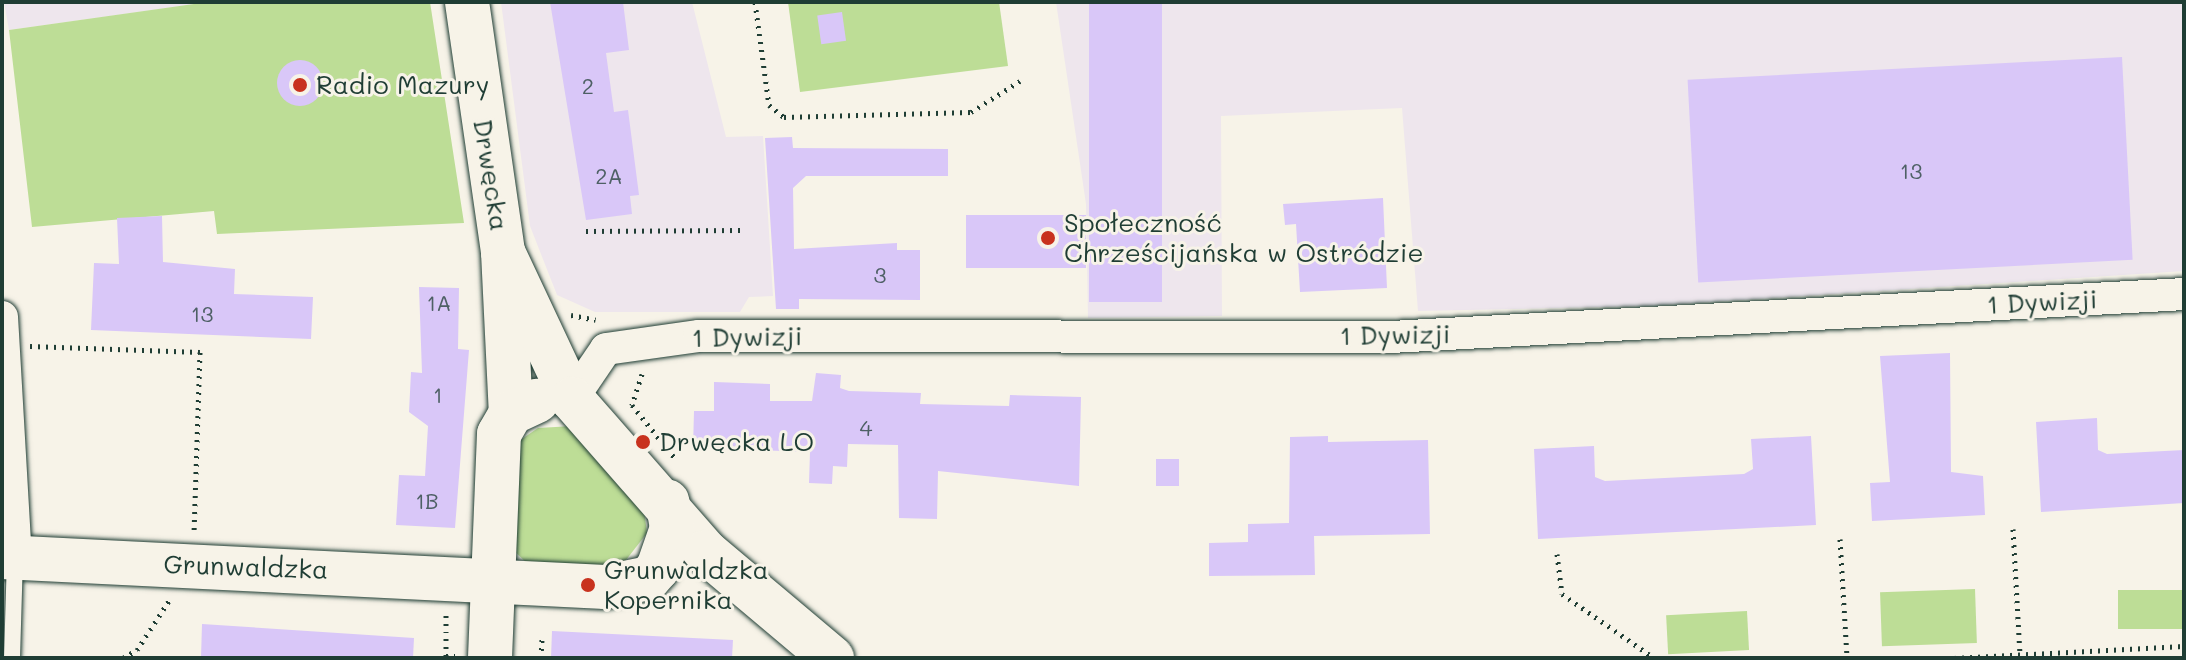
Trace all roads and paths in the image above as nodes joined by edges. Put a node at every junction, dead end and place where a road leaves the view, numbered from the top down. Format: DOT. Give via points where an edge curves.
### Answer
graph roads {
  1 [pos="467,2"];
  2 [pos="755,2"];
  3 [pos="1020,81"];
  4 [pos="742,230"];
  5 [pos="586,231"];
  6 [pos="503,252"];
  7 [pos="2184,294"];
  8 [pos="2,317"];
  9 [pos="538,339"];
  10 [pos="28,346"];
  11 [pos="606,349"];
  12 [pos="572,399"];
  13 [pos="511,413"];
  14 [pos="667,501"];
  15 [pos="2013,529"];
  16 [pos="194,532"];
  17 [pos="1840,539"];
  18 [pos="1557,554"];
  19 [pos="9,558"];
  20 [pos="490,578"];
  21 [pos="649,578"];
  22 [pos="745,586"];
  23 [pos="175,587"];
  24 [pos="438,603"];
  25 [pos="542,638"];
  26 [pos="2184,646"];
  27 [pos="2020,654"];
  28 [pos="821,655"];
  29 [pos="446,657"];
  30 [pos="490,657"];
  31 [pos="12,658"];
  32 [pos="123,658"];
  33 [pos="541,658"];
  34 [pos="1654,658"];
  35 [pos="1847,658"];
  36 [pos="1954,658"];
  1 -- 6 [label="street, Drwęcka"];
  2 -- 3 [label="path" via="769,105 784,117 971,112"];
  4 -- 5 [label="path"];
  6 -- 9 [label="street, Drwęcka"];
  6 -- 13 [label="street, Drwęcka"];
  7 -- 11 [label="street, 1 Dywizji" via="1467,334 699,336"];
  8 -- 19 [label="street"];
  9 -- 11 [label="street, 1 Dywizji"];
  9 -- 12 [label="street, Drwęcka"];
  10 -- 16 [label="path" via="200,352"];
  11 -- 12 [label="street"];
  12 -- 13 [label="street"];
  12 -- 14 [label="street"];
  13 -- 20 [label="street" via="493,469"];
  14 -- 21 [label="street" via="669,551"];
  14 -- 22 [label="street" via="688,533"];
  15 -- 27 [label="path"];
  17 -- 35 [label="path"];
  18 -- 34 [label="path" via="1562,594"];
  19 -- 20 [label="street, Grunwaldzka"];
  19 -- 31 [label="lane"];
  20 -- 21 [label="street" via="605,587"];
  20 -- 30 [label="street"];
  21 -- 22 [label="street"];
  22 -- 28 [label="street"];
  23 -- 32 [label="path" via="160,620"];
  24 -- 29 [label="path" via="446,613"];
  25 -- 33 [label="path"];
  26 -- 27 [label="path"];
  27 -- 36 [label="path"];
  29 -- 30 [label="path"];
}
